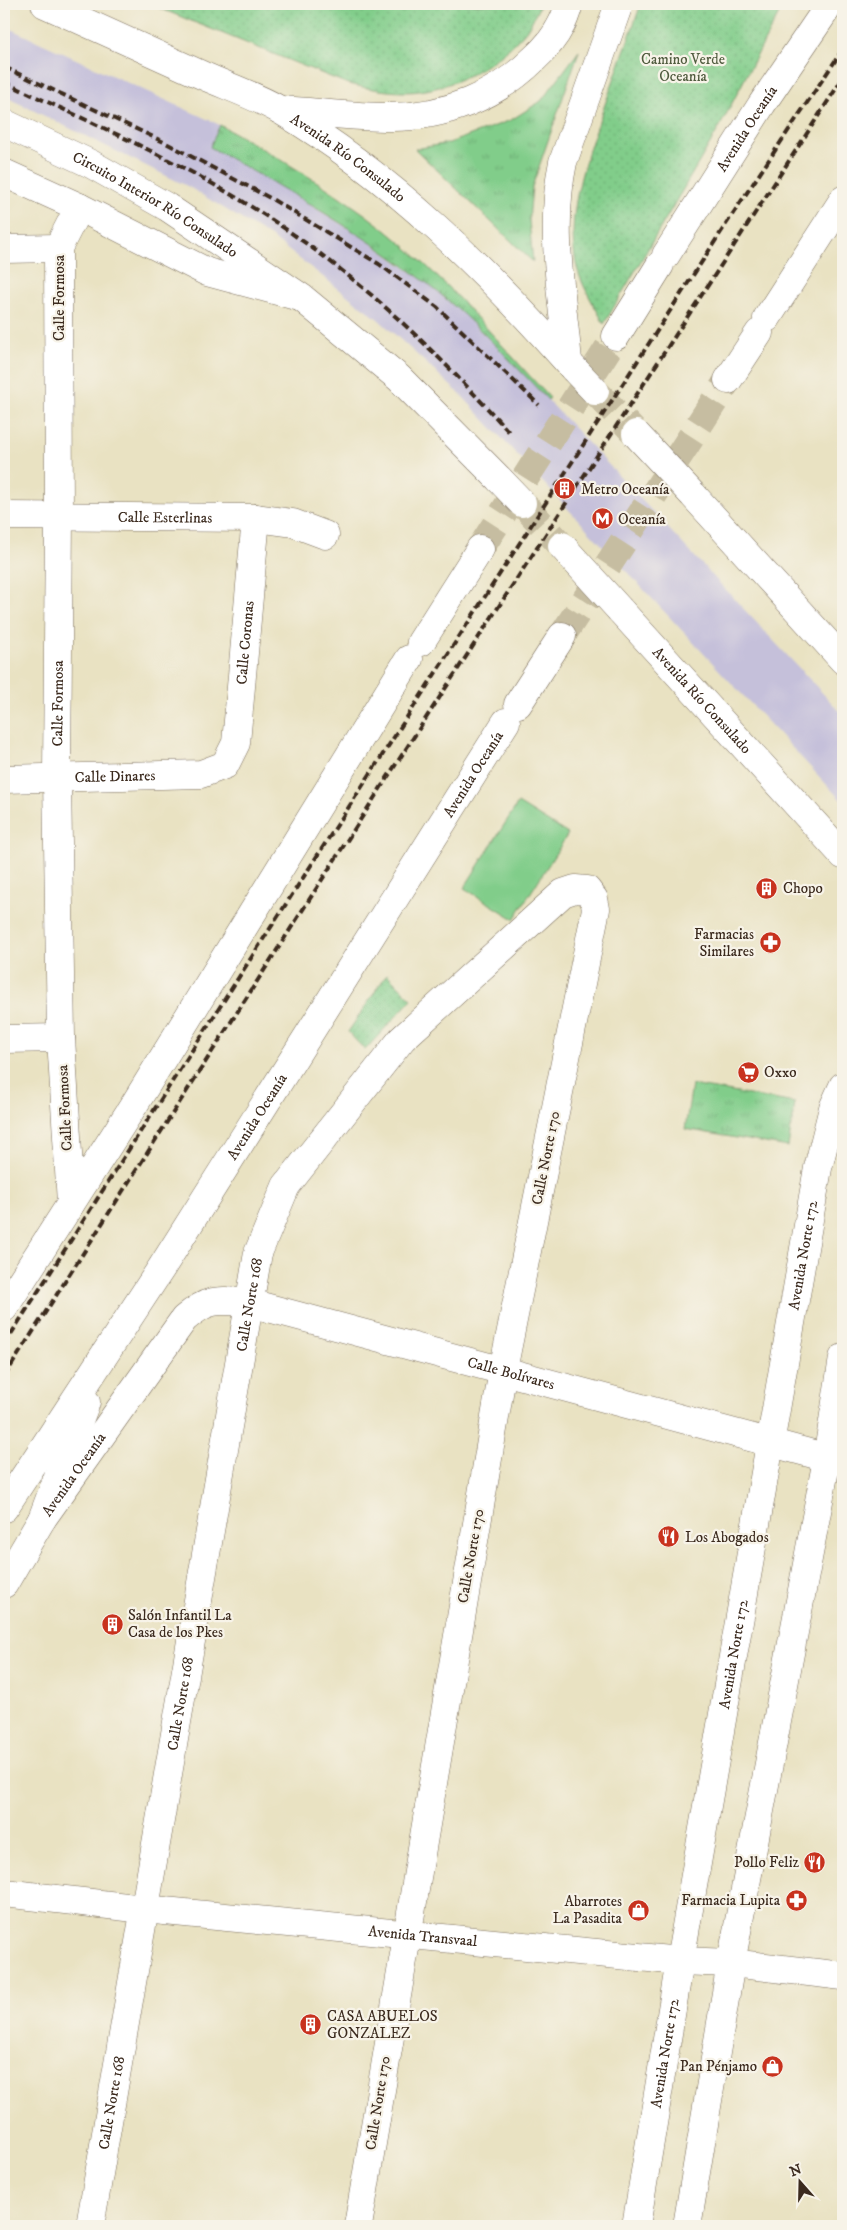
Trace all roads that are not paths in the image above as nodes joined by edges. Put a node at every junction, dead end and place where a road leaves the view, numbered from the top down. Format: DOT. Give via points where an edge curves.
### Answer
graph roads {
  1 [pos="45,4"];
  2 [pos="570,4"];
  3 [pos="619,4"];
  4 [pos="826,8"];
  5 [pos="279,110"];
  6 [pos="4,123"];
  7 [pos="4,173"];
  8 [pos="843,200"];
  9 [pos="79,208"];
  10 [pos="58,248"];
  11 [pos="4,249"];
  12 [pos="302,298"];
  13 [pos="616,336"];
  14 [pos="571,365"];
  15 [pos="728,380"];
  16 [pos="595,391"];
  17 [pos="636,434"];
  18 [pos="522,503"];
  19 [pos="59,515"];
  20 [pos="4,516"];
  21 [pos="256,518"];
  22 [pos="326,535"];
  23 [pos="562,546"];
  24 [pos="480,549"];
  25 [pos="562,636"];
  26 [pos="843,660"];
  27 [pos="225,765"];
  28 [pos="4,778"];
  29 [pos="57,778"];
  30 [pos="843,855"];
  31 [pos="587,890"];
  32 [pos="62,1038"];
  33 [pos="4,1039"];
  34 [pos="843,1086"];
  35 [pos="71,1203"];
  36 [pos="14,1279"];
  37 [pos="250,1303"];
  38 [pos="4,1308"];
  39 [pos="184,1319"];
  40 [pos="103,1356"];
  41 [pos="843,1358"];
  42 [pos="503,1370"];
  43 [pos="771,1441"];
  44 [pos="835,1461"];
  45 [pos="4,1508"];
  46 [pos="42,1519"];
  47 [pos="4,1584"];
  48 [pos="4,1893"];
  49 [pos="144,1909"];
  50 [pos="407,1934"];
  51 [pos="680,1961"];
  52 [pos="731,1962"];
  53 [pos="843,1976"];
  54 [pos="90,2226"];
  55 [pos="358,2226"];
  56 [pos="636,2226"];
  57 [pos="687,2226"];
  1 -- 5 [label="main road, Avenida Río Consulado"];
  2 -- 5 [label="main road" via="561,26 522,70 498,88 450,109 391,117"];
  3 -- 14 [label="main road" via="558,183 557,233"];
  4 -- 13 [label="main road, Avenida Oceanía"];
  5 -- 14 [label="main road, Avenida Río Consulado" via="385,183 421,214 508,295"];
  6 -- 12 [label="main road, Circuito Interior Río Consulado" via="91,164 167,207"];
  7 -- 9 [label="main road"];
  8 -- 15 [label="main road"];
  9 -- 10 [label="main road, Calle Formosa"];
  9 -- 12 [label="main road" via="208,272"];
  10 -- 11 [label="main road"];
  10 -- 19 [label="main road, Calle Formosa"];
  12 -- 18 [label="main road, bridge" via="399,378"];
  14 -- 16 [label="main road, Avenida Río Consulado, bridge"];
  17 -- 26 [label="main road, bridge"];
  19 -- 20 [label="main road, Calle Esterlinas"];
  19 -- 21 [label="main road, Calle Esterlinas"];
  19 -- 29 [label="main road, Calle Formosa"];
  21 -- 22 [label="main road, Calle Esterlinas" via="293,523"];
  21 -- 27 [label="main road, Calle Coronas" via="236,743"];
  23 -- 30 [label="main road, Avenida Río Consulado, bridge"];
  24 -- 35 [label="main road"];
  25 -- 40 [label="main road, Avenida Oceanía"];
  27 -- 29 [label="main road, Calle Dinares" via="201,774"];
  28 -- 29 [label="main road, Calle Dinares"];
  29 -- 32 [label="main road, Calle Formosa"];
  31 -- 37 [label="main road, Calle Norte 168" via="574,889 563,893 402,1039 286,1186 258,1253"];
  31 -- 42 [label="main road, Calle Norte 170" via="594,898 596,909"];
  32 -- 33 [label="main road"];
  32 -- 35 [label="main road, Calle Formosa"];
  34 -- 43 [label="main road, Avenida Norte 172" via="824,1137"];
  35 -- 36 [label="main road"];
  36 -- 38 [label="main road"];
  37 -- 39 [label="main road, Calle Bolívares" via="218,1300 199,1306"];
  37 -- 42 [label="main road, Calle Bolívares"];
  37 -- 49 [label="main road, Calle Norte 168"];
  39 -- 46 [label="main road, Avenida Oceanía"];
  40 -- 45 [label="main road, Avenida Oceanía"];
  40 -- 46 [label="main road"];
  41 -- 44 [label="main road"];
  42 -- 43 [label="main road, Calle Bolívares"];
  42 -- 50 [label="main road, Calle Norte 170"];
  43 -- 44 [label="main road, Calle Bolívares"];
  43 -- 51 [label="main road, Avenida Norte 172"];
  44 -- 52 [label="main road"];
  46 -- 47 [label="main road, Avenida Oceanía"];
  48 -- 49 [label="main road, Avenida Transvaal"];
  49 -- 50 [label="main road, Avenida Transvaal"];
  49 -- 54 [label="main road, Calle Norte 168"];
  50 -- 51 [label="main road, Avenida Transvaal"];
  50 -- 55 [label="main road, Calle Norte 170"];
  51 -- 52 [label="main road, Avenida Transvaal"];
  51 -- 56 [label="main road, Avenida Norte 172"];
  52 -- 53 [label="main road, Avenida Transvaal"];
  52 -- 57 [label="main road"];
}
